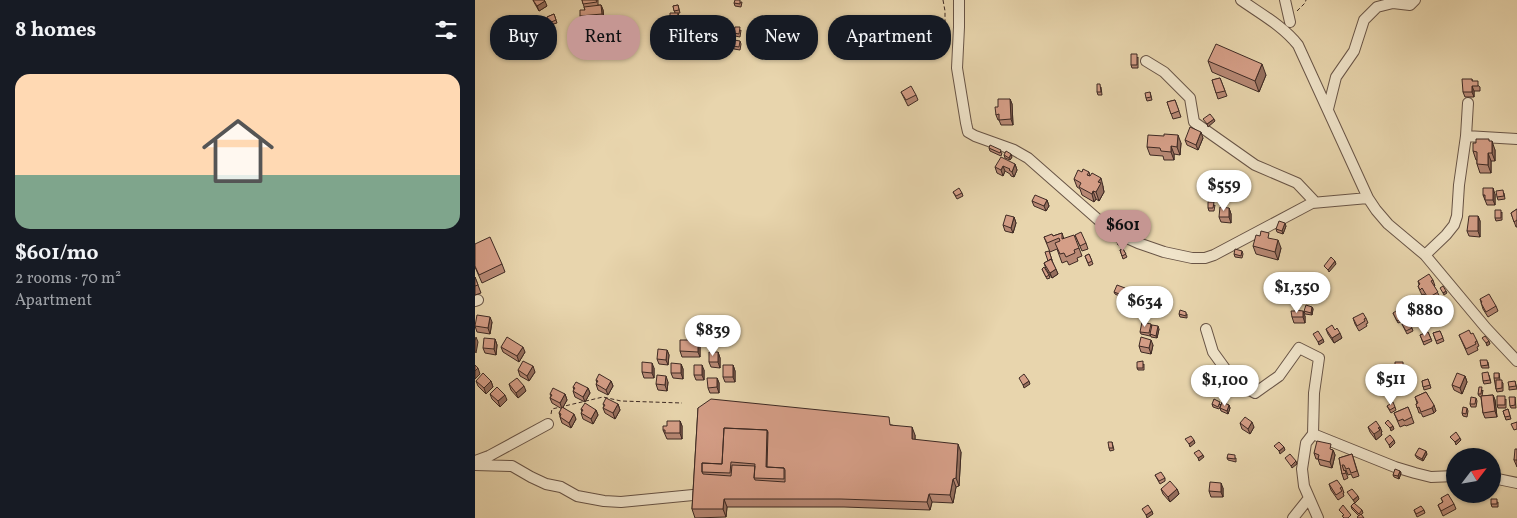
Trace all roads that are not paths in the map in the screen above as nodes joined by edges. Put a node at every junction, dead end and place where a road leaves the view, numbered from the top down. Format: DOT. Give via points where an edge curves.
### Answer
graph roads {
  1 [pos="959,0"];
  2 [pos="1241,0"];
  3 [pos="1285,0"];
  4 [pos="1415,0"];
  5 [pos="1290,22"];
  6 [pos="1146,61"];
  7 [pos="1467,103"];
  8 [pos="1328,109"];
  9 [pos="1465,136"];
  10 [pos="1517,139"];
  11 [pos="1368,198"];
  12 [pos="1315,202"];
  13 [pos="1425,255"];
  14 [pos="1207,329"];
  15 [pos="1517,361"];
  16 [pos="548,424"];
  17 [pos="1313,434"];
  18 [pos="475,463"];
  19 [pos="1446,476"];
  20 [pos="1501,480"];
  21 [pos="1517,483"];
  22 [pos="693,496"];
  23 [pos="1309,498"];
  24 [pos="1293,518"];
  25 [pos="1318,518"];
  1 -- 12 [label="street" via="957,68 968,132 1028,158 1111,231 1164,252 1205,258"];
  2 -- 8 [label="street" via="1275,23 1298,45"];
  3 -- 5 [label="street"];
  4 -- 8 [label="street" via="1410,5 1393,3 1377,7 1364,20 1354,51 1336,77"];
  6 -- 12 [label="street" via="1164,72 1190,98 1194,122 1255,165 1297,183"];
  7 -- 9 [label="street"];
  8 -- 11 [label="street"];
  9 -- 10 [label="street"];
  9 -- 13 [label="street" via="1454,225"];
  11 -- 12 [label="street"];
  11 -- 13 [label="street" via="1388,224"];
  13 -- 15 [label="street"];
  14 -- 17 [label="street" via="1213,352 1234,380 1255,393 1279,376 1299,348 1319,358 1313,393"];
  16 -- 18 [label="street"];
  17 -- 19 [label="street" via="1415,474"];
  17 -- 23 [label="street" via="1306,443 1302,469"];
  18 -- 22 [label="street" via="512,466 577,496 604,501"];
  20 -- 21 [label="street"];
  23 -- 24 [label="street"];
  23 -- 25 [label="street"];
}
